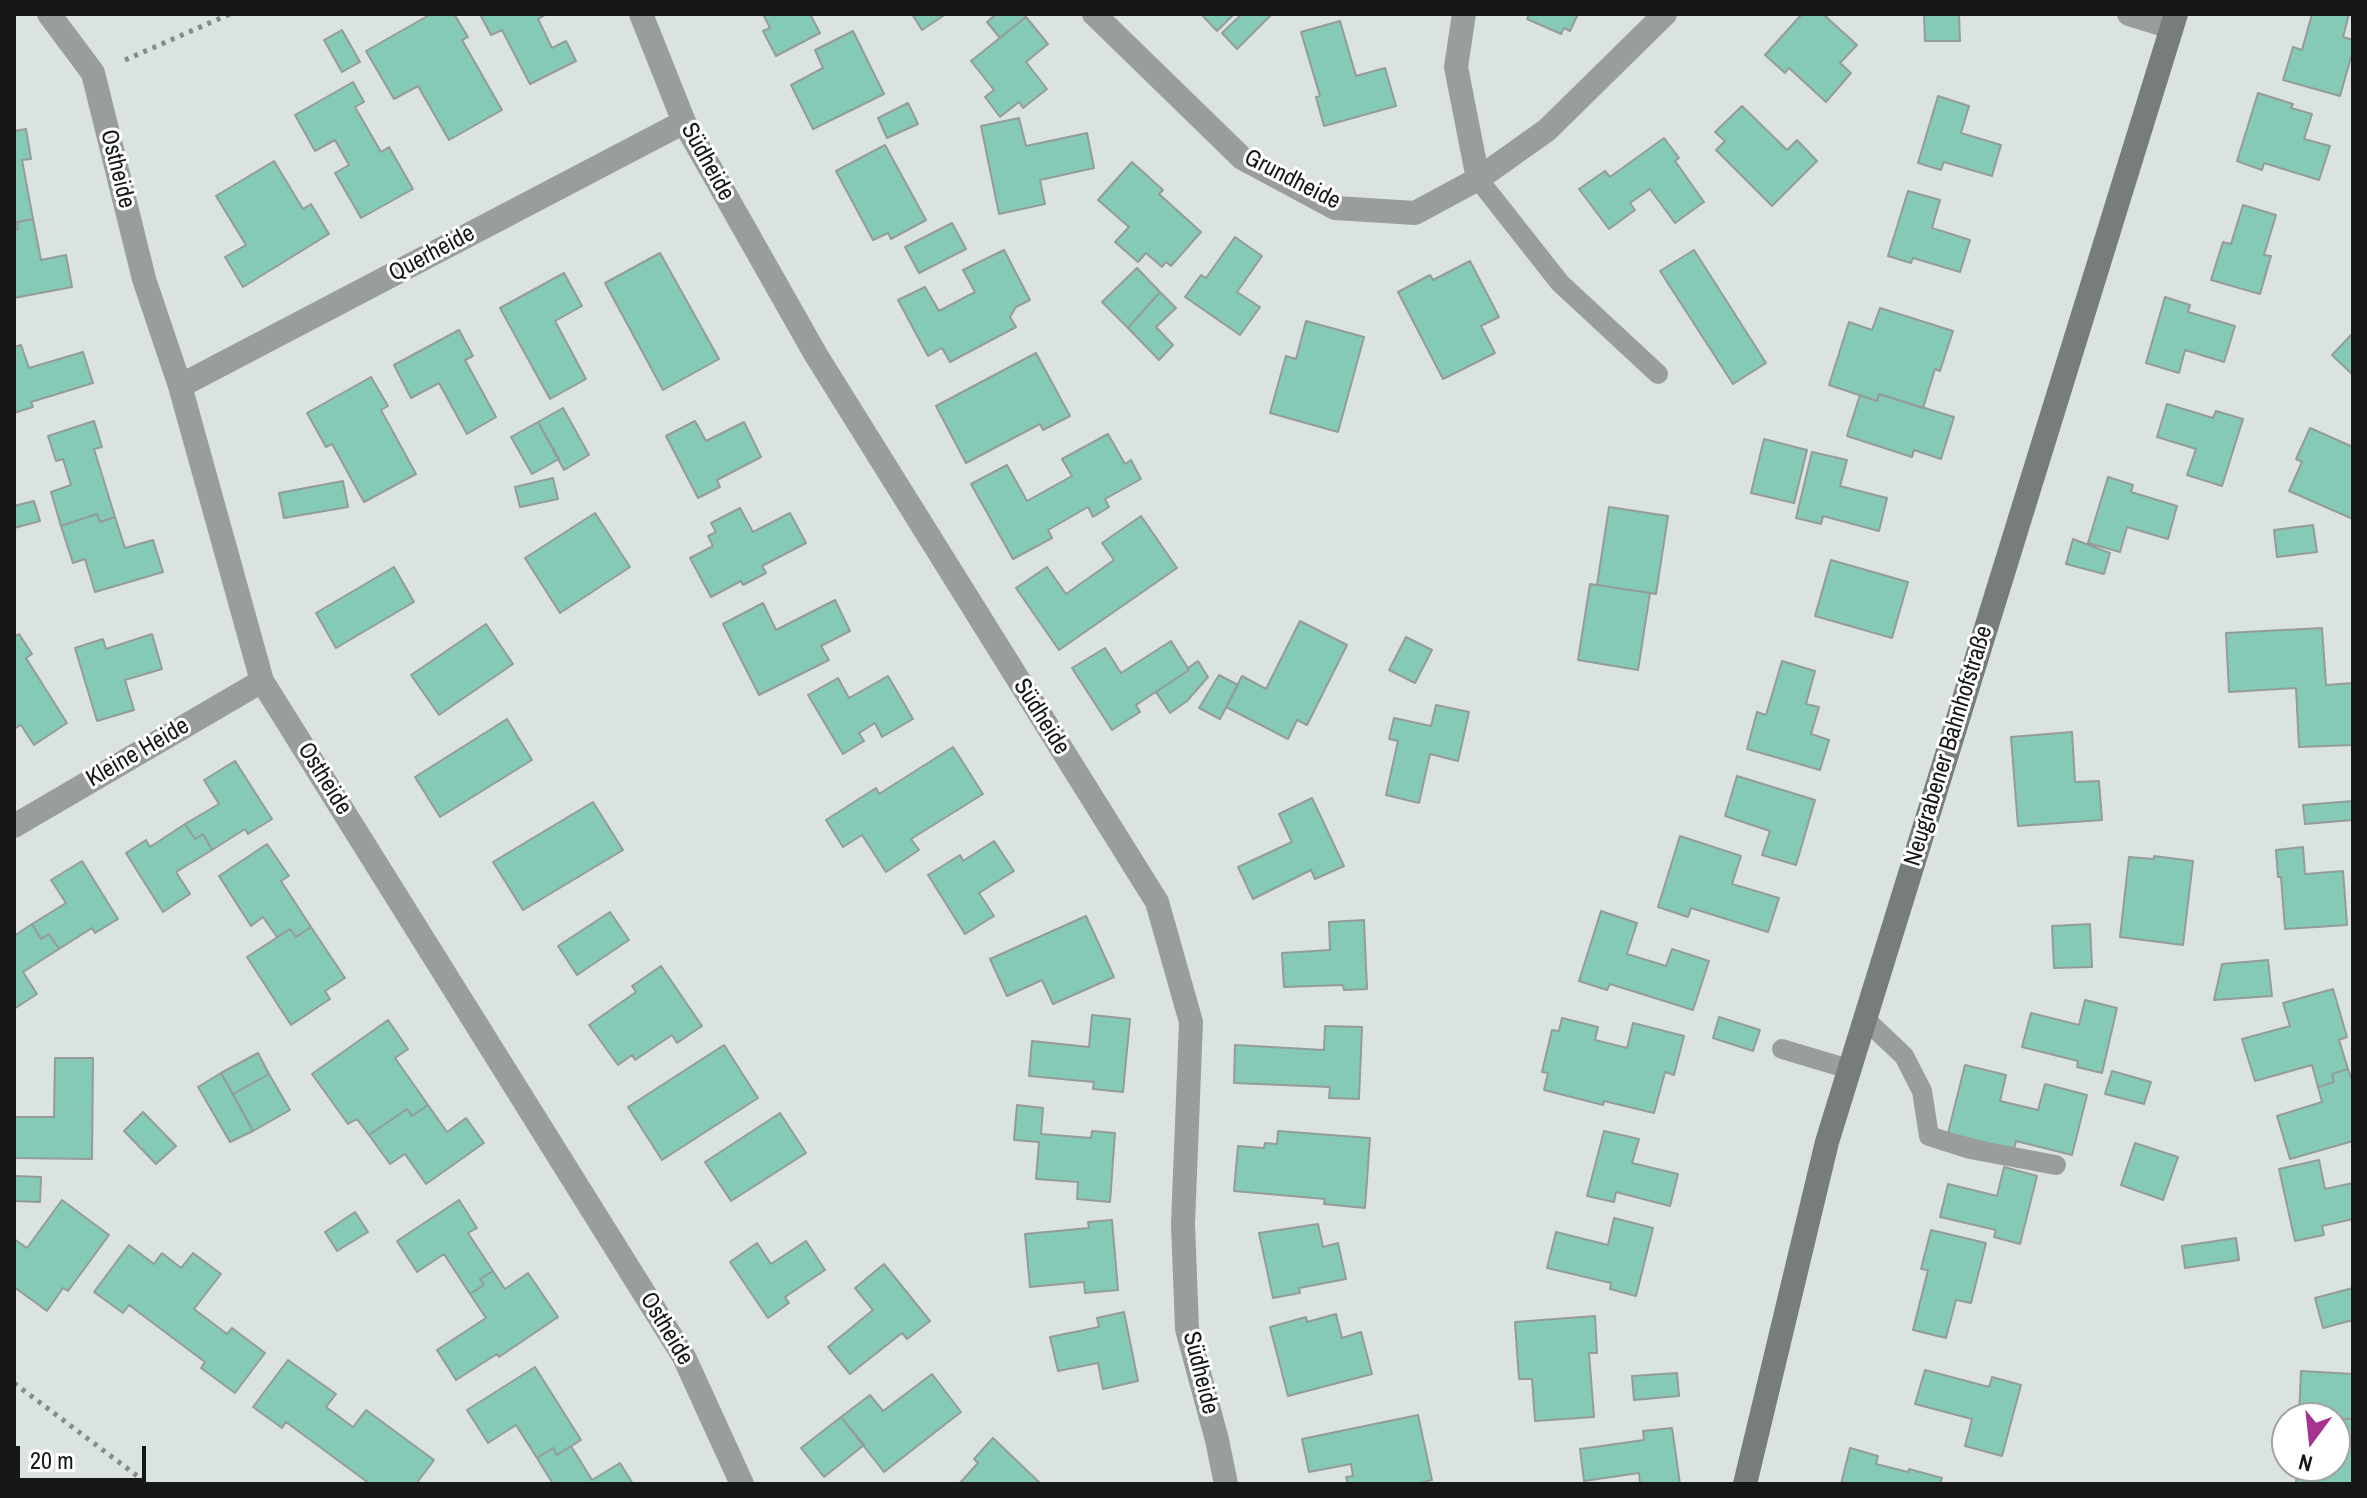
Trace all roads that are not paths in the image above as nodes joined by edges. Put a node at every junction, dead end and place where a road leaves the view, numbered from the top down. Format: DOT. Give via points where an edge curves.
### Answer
graph roads {
  1 [pos="49,14"];
  2 [pos="641,14"];
  3 [pos="1094,14"];
  4 [pos="1464,14"];
  5 [pos="1665,14"];
  6 [pos="2129,14"];
  7 [pos="2173,20"];
  8 [pos="684,122"];
  9 [pos="1478,179"];
  10 [pos="1658,374"];
  11 [pos="180,386"];
  12 [pos="262,681"];
  13 [pos="14,826"];
  14 [pos="1865,1019"];
  15 [pos="1782,1049"];
  16 [pos="1849,1069"];
  17 [pos="2056,1165"];
  18 [pos="742,1484"];
  19 [pos="1226,1484"];
  20 [pos="1745,1484"];
  1 -- 11 [label="street, Ostheide" via="93,73 144,279"];
  2 -- 8 [label="street, Südheide"];
  3 -- 9 [label="street, Grundheide" via="1242,158 1335,208 1415,213"];
  4 -- 9 [label="street" via="1456,67"];
  5 -- 9 [label="street, Grundheide" via="1547,130"];
  6 -- 7 [label="street"];
  7 -- 14 [label="street, Neugrabener Bahnhofstraße"];
  8 -- 11 [label="street, Querheide"];
  8 -- 19 [label="street, Südheide" via="816,355 1157,902 1191,1022 1183,1224 1187,1329"];
  9 -- 10 [label="lane" via="1560,283"];
  11 -- 12 [label="street, Ostheide"];
  12 -- 13 [label="street, Kleine Heide"];
  12 -- 18 [label="street, Ostheide" via="684,1357"];
  14 -- 16 [label="street, Neugrabener Bahnhofstraße"];
  14 -- 17 [label="lane" via="1904,1056 1922,1091 1929,1136"];
  15 -- 16 [label="lane"];
  16 -- 20 [label="street, Neugrabener Bahnhofstraße"];
}
